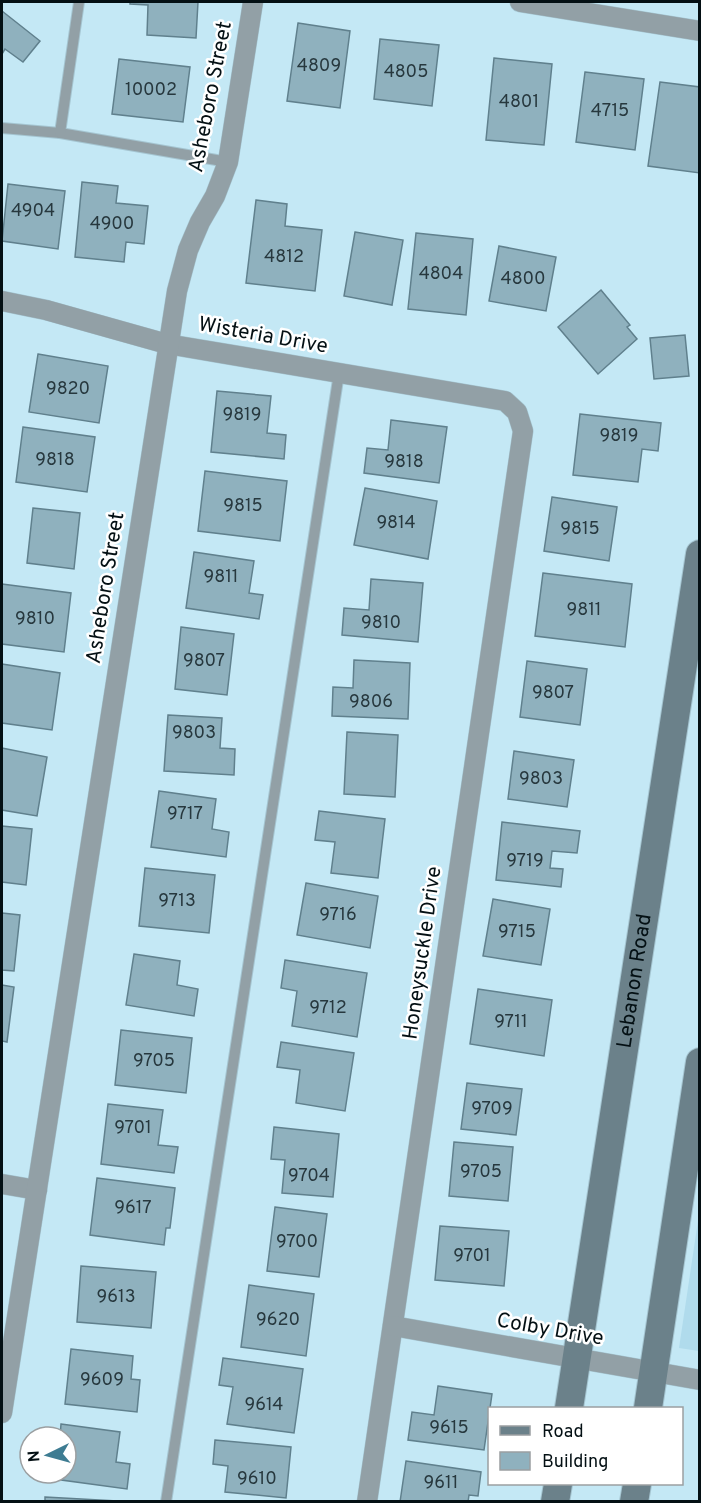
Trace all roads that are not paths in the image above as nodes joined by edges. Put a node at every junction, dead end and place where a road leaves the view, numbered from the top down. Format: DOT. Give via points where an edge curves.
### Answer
graph roads {
  1 [pos="79,2"];
  2 [pos="253,2"];
  3 [pos="520,2"];
  4 [pos="569,5"];
  5 [pos="699,31"];
  6 [pos="2,128"];
  7 [pos="60,133"];
  8 [pos="228,162"];
  9 [pos="2,301"];
  10 [pos="167,344"];
  11 [pos="339,373"];
  12 [pos="517,412"];
  13 [pos="699,554"];
  14 [pos="694,631"];
  15 [pos="699,1062"];
  16 [pos="2,1184"];
  17 [pos="37,1190"];
  18 [pos="393,1326"];
  19 [pos="577,1359"];
  20 [pos="653,1373"];
  21 [pos="699,1380"];
  22 [pos="2,1405"];
  23 [pos="569,1407"];
  24 [pos="648,1407"];
  25 [pos="558,1485"];
  26 [pos="637,1485"];
  27 [pos="166,1502"];
  28 [pos="367,1502"];
  29 [pos="555,1502"];
  30 [pos="634,1502"];
  1 -- 7 [label="lane"];
  2 -- 8 [label="street, Asheboro Street"];
  3 -- 4 [label="street"];
  4 -- 5 [label="street"];
  6 -- 7 [label="lane"];
  7 -- 8 [label="lane"];
  8 -- 10 [label="street, Asheboro Street" via="188,250"];
  9 -- 10 [label="street, Wisteria Drive"];
  10 -- 11 [label="street, Wisteria Drive"];
  10 -- 17 [label="street, Asheboro Street"];
  11 -- 12 [label="street, Wisteria Drive" via="505,401"];
  11 -- 27 [label="lane"];
  12 -- 18 [label="street, Honeysuckle Drive" via="523,430"];
  13 -- 14 [label="main road, Lebanon Road"];
  14 -- 19 [label="main road, Lebanon Road"];
  15 -- 20 [label="main road"];
  16 -- 17 [label="street"];
  17 -- 22 [label="street, Asheboro Street"];
  18 -- 19 [label="street, Colby Drive"];
  18 -- 28 [label="street, Honeysuckle Drive"];
  19 -- 20 [label="street, Colby Drive"];
  19 -- 23 [label="main road, Lebanon Road"];
  20 -- 21 [label="street, Colby Drive"];
  20 -- 24 [label="main road"];
  25 -- 29 [label="main road"];
  26 -- 30 [label="main road"];
}
